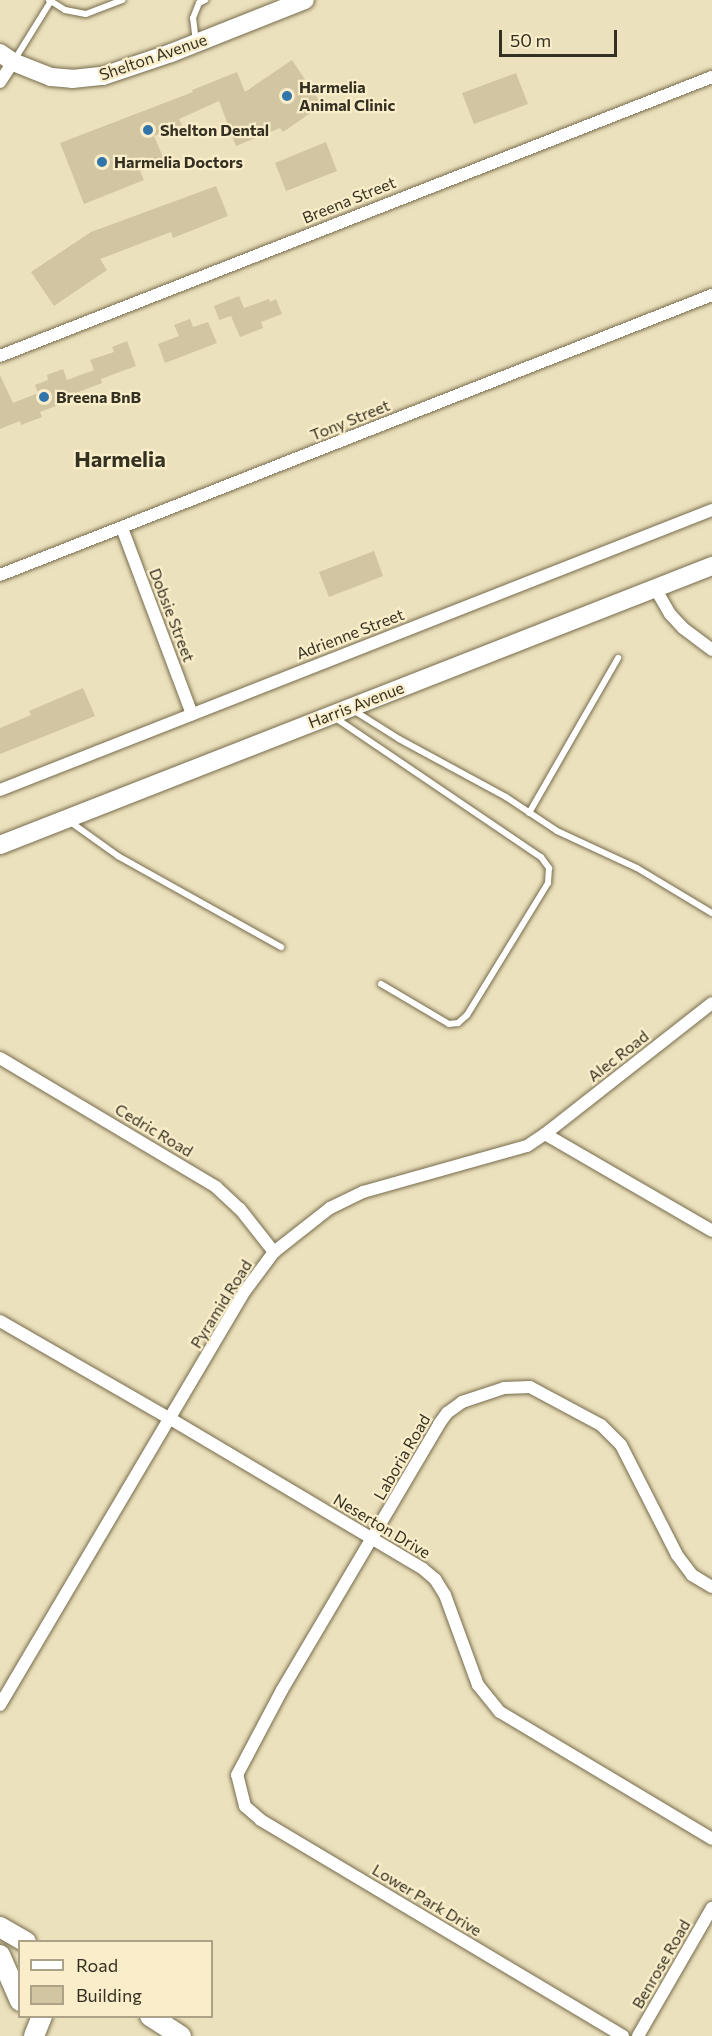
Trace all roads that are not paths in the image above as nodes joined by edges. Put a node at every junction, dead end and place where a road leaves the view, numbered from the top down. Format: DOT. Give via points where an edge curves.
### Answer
graph roads {
  1 [pos="122,0"];
  2 [pos="206,0"];
  3 [pos="305,0"];
  4 [pos="50,1"];
  5 [pos="196,43"];
  6 [pos="7,58"];
  7 [pos="712,77"];
  8 [pos="0,82"];
  9 [pos="712,295"];
  10 [pos="0,356"];
  11 [pos="712,510"];
  12 [pos="122,528"];
  13 [pos="712,566"];
  14 [pos="0,575"];
  15 [pos="655,588"];
  16 [pos="712,650"];
  17 [pos="618,658"];
  18 [pos="350,708"];
  19 [pos="192,714"];
  20 [pos="331,715"];
  21 [pos="0,790"];
  22 [pos="529,813"];
  23 [pos="66,819"];
  24 [pos="0,845"];
  25 [pos="712,913"];
  26 [pos="281,947"];
  27 [pos="381,984"];
  28 [pos="712,1003"];
  29 [pos="0,1058"];
  30 [pos="545,1134"];
  31 [pos="712,1231"];
  32 [pos="274,1252"];
  33 [pos="0,1321"];
  34 [pos="170,1418"];
  35 [pos="373,1539"];
  36 [pos="712,1587"];
  37 [pos="0,1705"];
  38 [pos="237,1775"];
  39 [pos="712,1839"];
  40 [pos="712,1908"];
  41 [pos="0,1927"];
  42 [pos="24,1940"];
  43 [pos="0,1955"];
  44 [pos="18,1996"];
  45 [pos="153,2018"];
  46 [pos="181,2036"];
  47 [pos="623,2036"];
  48 [pos="638,2036"];
  1 -- 4 [label="lane" via="86,14 65,10"];
  2 -- 5 [label="lane" via="199,3 193,18"];
  3 -- 5 [label="main road, Shelton Avenue"];
  4 -- 6 [label="lane"];
  5 -- 6 [label="main road, Shelton Avenue" via="123,70 87,78 51,77"];
  6 -- 8 [label="street"];
  7 -- 10 [label="street, Breena Street"];
  9 -- 12 [label="street, Tony Street"];
  11 -- 19 [label="street, Adrienne Street"];
  12 -- 14 [label="street, Tony Street"];
  12 -- 19 [label="street, Dobsie Street"];
  13 -- 15 [label="main road, Harris Avenue"];
  15 -- 16 [label="street" via="670,614"];
  15 -- 18 [label="main road, Harris Avenue"];
  17 -- 22 [label="lane"];
  18 -- 20 [label="main road, Harris Avenue"];
  18 -- 22 [label="lane"];
  19 -- 21 [label="street, Adrienne Street"];
  20 -- 23 [label="main road, Harris Avenue"];
  20 -- 27 [label="lane" via="542,856 549,868 548,883 467,1015 458,1023 449,1024"];
  22 -- 25 [label="lane" via="557,831 637,868"];
  23 -- 24 [label="main road, Harris Avenue"];
  23 -- 26 [label="lane" via="118,856"];
  28 -- 30 [label="street, Alec Road"];
  29 -- 32 [label="street, Cedric Road" via="216,1187 240,1209"];
  30 -- 31 [label="street"];
  30 -- 32 [label="street, Pyramid Road" via="527,1146 352,1196 330,1208"];
  32 -- 34 [label="street, Pyramid Road" via="245,1291"];
  33 -- 34 [label="street, Neserton Drive"];
  34 -- 35 [label="street, Neserton Drive"];
  34 -- 37 [label="street, Pyramid Road"];
  35 -- 36 [label="street, Laboria Road" via="447,1413 483,1394 530,1387 613,1435 677,1555 692,1575"];
  35 -- 38 [label="street, Laboria Road" via="282,1690"];
  35 -- 39 [label="street, Neserton Drive" via="423,1569 440,1586 478,1685 500,1712"];
  38 -- 47 [label="street, Lower Park Drive" via="245,1806 261,1820"];
  40 -- 48 [label="street, Benrose Road"];
  41 -- 42 [label="main road"];
  43 -- 44 [label="main road"];
  45 -- 46 [label="main road"];
}
